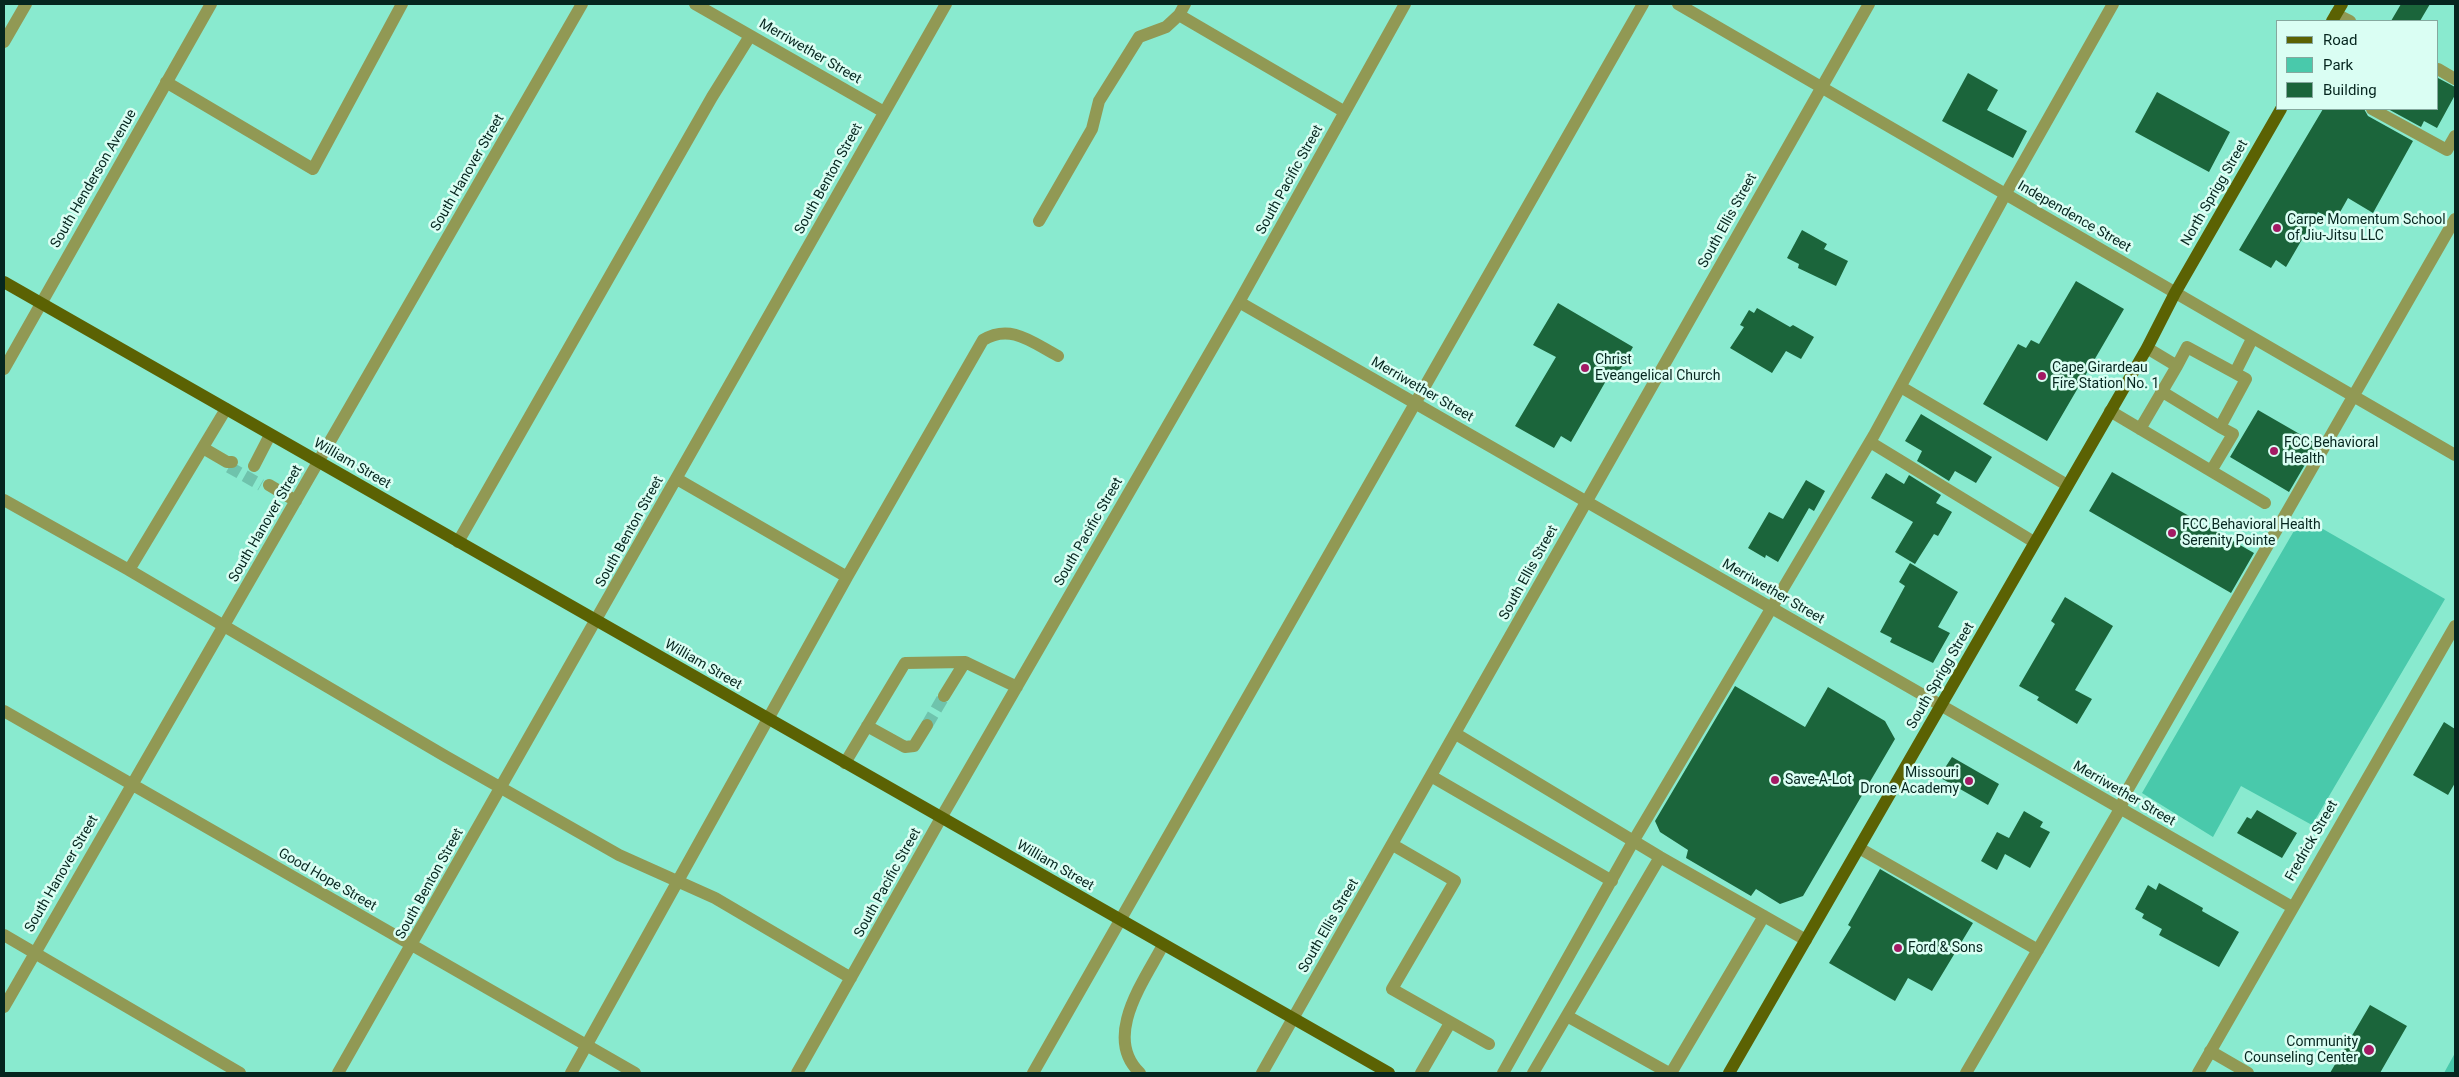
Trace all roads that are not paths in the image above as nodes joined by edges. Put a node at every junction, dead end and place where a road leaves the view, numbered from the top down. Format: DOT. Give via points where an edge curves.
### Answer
graph roads {
  1 [pos="26,4"];
  2 [pos="211,4"];
  3 [pos="402,4"];
  4 [pos="582,4"];
  5 [pos="695,4"];
  6 [pos="946,4"];
  7 [pos="1405,4"];
  8 [pos="1643,4"];
  9 [pos="1678,4"];
  10 [pos="1869,4"];
  11 [pos="2113,4"];
  12 [pos="1182,9"];
  13 [pos="2337,13"];
  14 [pos="2348,20"];
  15 [pos="750,36"];
  16 [pos="4,42"];
  17 [pos="2439,70"];
  18 [pos="2455,79"];
  19 [pos="166,82"];
  20 [pos="1820,87"];
  21 [pos="2280,110"];
  22 [pos="2374,110"];
  23 [pos="884,112"];
  24 [pos="1345,112"];
  25 [pos="2455,136"];
  26 [pos="2005,195"];
  27 [pos="2455,219"];
  28 [pos="1039,221"];
  29 [pos="4,282"];
  30 [pos="2175,293"];
  31 [pos="1240,302"];
  32 [pos="41,303"];
  33 [pos="2252,338"];
  34 [pos="2147,348"];
  35 [pos="1058,356"];
  36 [pos="2177,366"];
  37 [pos="4,369"];
  38 [pos="2235,373"];
  39 [pos="1901,387"];
  40 [pos="2162,391"];
  41 [pos="2354,397"];
  42 [pos="1414,402"];
  43 [pos="226,409"];
  44 [pos="2110,411"];
  45 [pos="2220,427"];
  46 [pos="2140,429"];
  47 [pos="270,435"];
  48 [pos="1870,442"];
  49 [pos="203,448"];
  50 [pos="2455,455"];
  51 [pos="319,462"];
  52 [pos="229,464"];
  53 [pos="254,466"];
  54 [pos="2211,471"];
  55 [pos="677,479"];
  56 [pos="265,483"];
  57 [pos="2067,485"];
  58 [pos="4,500"];
  59 [pos="296,501"];
  60 [pos="1586,502"];
  61 [pos="2265,503"];
  62 [pos="458,542"];
  63 [pos="2034,542"];
  64 [pos="129,570"];
  65 [pos="847,577"];
  66 [pos="1771,608"];
  67 [pos="597,622"];
  68 [pos="223,626"];
  69 [pos="2455,626"];
  70 [pos="965,662"];
  71 [pos="1017,687"];
  72 [pos="944,696"];
  73 [pos="1942,706"];
  74 [pos="4,711"];
  75 [pos="767,718"];
  76 [pos="927,725"];
  77 [pos="867,726"];
  78 [pos="1456,734"];
  79 [pos="845,763"];
  80 [pos="1431,776"];
  81 [pos="131,784"];
  82 [pos="502,786"];
  83 [pos="2120,809"];
  84 [pos="941,818"];
  85 [pos="1634,840"];
  86 [pos="1393,845"];
  87 [pos="1859,848"];
  88 [pos="1660,857"];
  89 [pos="679,881"];
  90 [pos="1612,882"];
  91 [pos="2292,907"];
  92 [pos="1764,916"];
  93 [pos="1120,920"];
  94 [pos="4,935"];
  95 [pos="1806,940"];
  96 [pos="1163,944"];
  97 [pos="412,947"];
  98 [pos="2038,950"];
  99 [pos="34,953"];
  100 [pos="851,978"];
  101 [pos="4,1007"];
  102 [pos="1567,1016"];
  103 [pos="1293,1019"];
  104 [pos="1450,1023"];
  105 [pos="1489,1044"];
  106 [pos="587,1045"];
  107 [pos="2210,1051"];
  108 [pos="240,1073"];
  109 [pos="338,1073"];
  110 [pos="571,1073"];
  111 [pos="635,1073"];
  112 [pos="798,1073"];
  113 [pos="1033,1073"];
  114 [pos="1140,1073"];
  115 [pos="1262,1073"];
  116 [pos="1389,1073"];
  117 [pos="1421,1073"];
  118 [pos="1502,1073"];
  119 [pos="1533,1073"];
  120 [pos="1670,1073"];
  121 [pos="1729,1073"];
  122 [pos="1966,1073"];
  123 [pos="2198,1073"];
  124 [pos="2248,1073"];
  1 -- 16 [label="street"];
  2 -- 19 [label="street, South Henderson Avenue"];
  3 -- 19 [label="street" via="313,169"];
  4 -- 51 [label="street, South Hanover Street"];
  5 -- 15 [label="street, Merriwether Street"];
  6 -- 23 [label="street, South Benton Street"];
  7 -- 24 [label="street, South Pacific Street"];
  8 -- 42 [label="street"];
  9 -- 20 [label="street, Independence Street"];
  10 -- 20 [label="street, South Ellis Street"];
  11 -- 26 [label="street"];
  12 -- 24 [label="street"];
  12 -- 28 [label="street" via="1166,27 1139,37 1099,101 1092,129"];
  13 -- 14 [label="street"];
  15 -- 23 [label="street, Merriwether Street"];
  15 -- 62 [label="street"];
  17 -- 18 [label="street"];
  19 -- 32 [label="street, South Henderson Avenue"];
  20 -- 26 [label="street, Independence Street"];
  20 -- 60 [label="street, South Ellis Street"];
  21 -- 30 [label="main road, North Sprigg Street"];
  22 -- 25 [label="street" via="2447,150"];
  23 -- 55 [label="street, South Benton Street"];
  24 -- 31 [label="street, South Pacific Street"];
  26 -- 30 [label="street, Independence Street"];
  26 -- 39 [label="street"];
  27 -- 41 [label="street"];
  29 -- 32 [label="main road, William Street"];
  30 -- 33 [label="street, Independence Street"];
  30 -- 34 [label="main road, South Sprigg Street"];
  31 -- 42 [label="street, Merriwether Street"];
  31 -- 71 [label="street, South Pacific Street"];
  32 -- 37 [label="street, South Henderson Avenue"];
  32 -- 43 [label="main road, William Street"];
  33 -- 38 [label="street"];
  33 -- 41 [label="street, Independence Street"];
  34 -- 36 [label="street"];
  34 -- 44 [label="main road, South Sprigg Street"];
  35 -- 65 [label="street" via="1006,332 994,333 983,340"];
  36 -- 38 [label="street" via="2188,347"];
  36 -- 40 [label="street"];
  38 -- 45 [label="street" via="2246,379"];
  39 -- 48 [label="street"];
  39 -- 57 [label="street"];
  40 -- 45 [label="street"];
  40 -- 46 [label="street"];
  41 -- 50 [label="street, Independence Street"];
  41 -- 83 [label="street" via="2128,789"];
  42 -- 60 [label="street, Merriwether Street"];
  42 -- 93 [label="street"];
  43 -- 47 [label="main road, William Street"];
  43 -- 49 [label="street"];
  44 -- 46 [label="street"];
  44 -- 57 [label="main road, South Sprigg Street"];
  45 -- 54 [label="street" via="2232,434"];
  46 -- 54 [label="street"];
  47 -- 51 [label="main road, William Street"];
  47 -- 53 [label="street"];
  48 -- 63 [label="street"];
  48 -- 66 [label="street"];
  49 -- 52 [label="street"];
  49 -- 64 [label="street"];
  51 -- 59 [label="street, South Hanover Street"];
  51 -- 62 [label="main road, William Street"];
  54 -- 61 [label="street"];
  55 -- 65 [label="street"];
  55 -- 67 [label="street, South Benton Street"];
  56 -- 59 [label="street"];
  57 -- 63 [label="main road, South Sprigg Street"];
  58 -- 64 [label="street"];
  59 -- 68 [label="street, South Hanover Street"];
  60 -- 66 [label="street, Merriwether Street"];
  60 -- 78 [label="street, South Ellis Street"];
  62 -- 67 [label="main road, William Street"];
  63 -- 73 [label="main road, South Sprigg Street"];
  64 -- 68 [label="street"];
  65 -- 75 [label="street"];
  66 -- 73 [label="street, Merriwether Street"];
  66 -- 85 [label="street"];
  67 -- 75 [label="main road, William Street"];
  67 -- 82 [label="street, South Benton Street"];
  68 -- 81 [label="street, South Hanover Street"];
  68 -- 82 [label="street"];
  69 -- 91 [label="street, Fredrick Street"];
  70 -- 71 [label="street"];
  70 -- 72 [label="street"];
  70 -- 77 [label="street" via="905,663"];
  71 -- 84 [label="street, South Pacific Street"];
  73 -- 83 [label="street, Merriwether Street"];
  73 -- 87 [label="main road, South Sprigg Street"];
  74 -- 81 [label="street, Good Hope Street"];
  75 -- 79 [label="main road, William Street"];
  75 -- 89 [label="street"];
  76 -- 77 [label="street" via="914,746 905,747"];
  77 -- 79 [label="street"];
  78 -- 80 [label="street, South Ellis Street"];
  78 -- 85 [label="street"];
  79 -- 84 [label="main road, William Street"];
  80 -- 86 [label="street, South Ellis Street"];
  80 -- 90 [label="street"];
  81 -- 97 [label="street, Good Hope Street"];
  81 -- 99 [label="street, South Hanover Street"];
  82 -- 89 [label="street" via="619,855"];
  82 -- 97 [label="street, South Benton Street"];
  83 -- 91 [label="street, Merriwether Street"];
  83 -- 98 [label="street"];
  84 -- 93 [label="main road, William Street"];
  84 -- 100 [label="street, South Pacific Street"];
  85 -- 88 [label="street"];
  85 -- 90 [label="street"];
  86 -- 103 [label="street, South Ellis Street"];
  86 -- 104 [label="street" via="1455,881 1392,989"];
  87 -- 95 [label="main road, South Sprigg Street"];
  87 -- 98 [label="street"];
  88 -- 92 [label="street"];
  88 -- 102 [label="street"];
  89 -- 100 [label="street" via="715,898"];
  89 -- 106 [label="street"];
  90 -- 118 [label="street"];
  91 -- 107 [label="street, Fredrick Street"];
  92 -- 95 [label="street"];
  92 -- 120 [label="street"];
  93 -- 96 [label="main road, William Street"];
  93 -- 113 [label="street"];
  94 -- 99 [label="street"];
  95 -- 121 [label="main road, South Sprigg Street"];
  96 -- 103 [label="main road, William Street"];
  96 -- 114 [label="street" via="1134,1001 1124,1030 1124,1052"];
  97 -- 106 [label="street, Good Hope Street"];
  97 -- 109 [label="street, South Benton Street"];
  98 -- 122 [label="street"];
  99 -- 101 [label="street, South Hanover Street"];
  99 -- 108 [label="street"];
  100 -- 112 [label="street, South Pacific Street"];
  102 -- 119 [label="street"];
  102 -- 120 [label="street"];
  103 -- 115 [label="street, South Ellis Street"];
  103 -- 116 [label="main road, William Street"];
  104 -- 105 [label="street"];
  104 -- 117 [label="street"];
  106 -- 110 [label="street"];
  106 -- 111 [label="street, Good Hope Street"];
  107 -- 123 [label="street, Fredrick Street"];
  107 -- 124 [label="street"];
}
